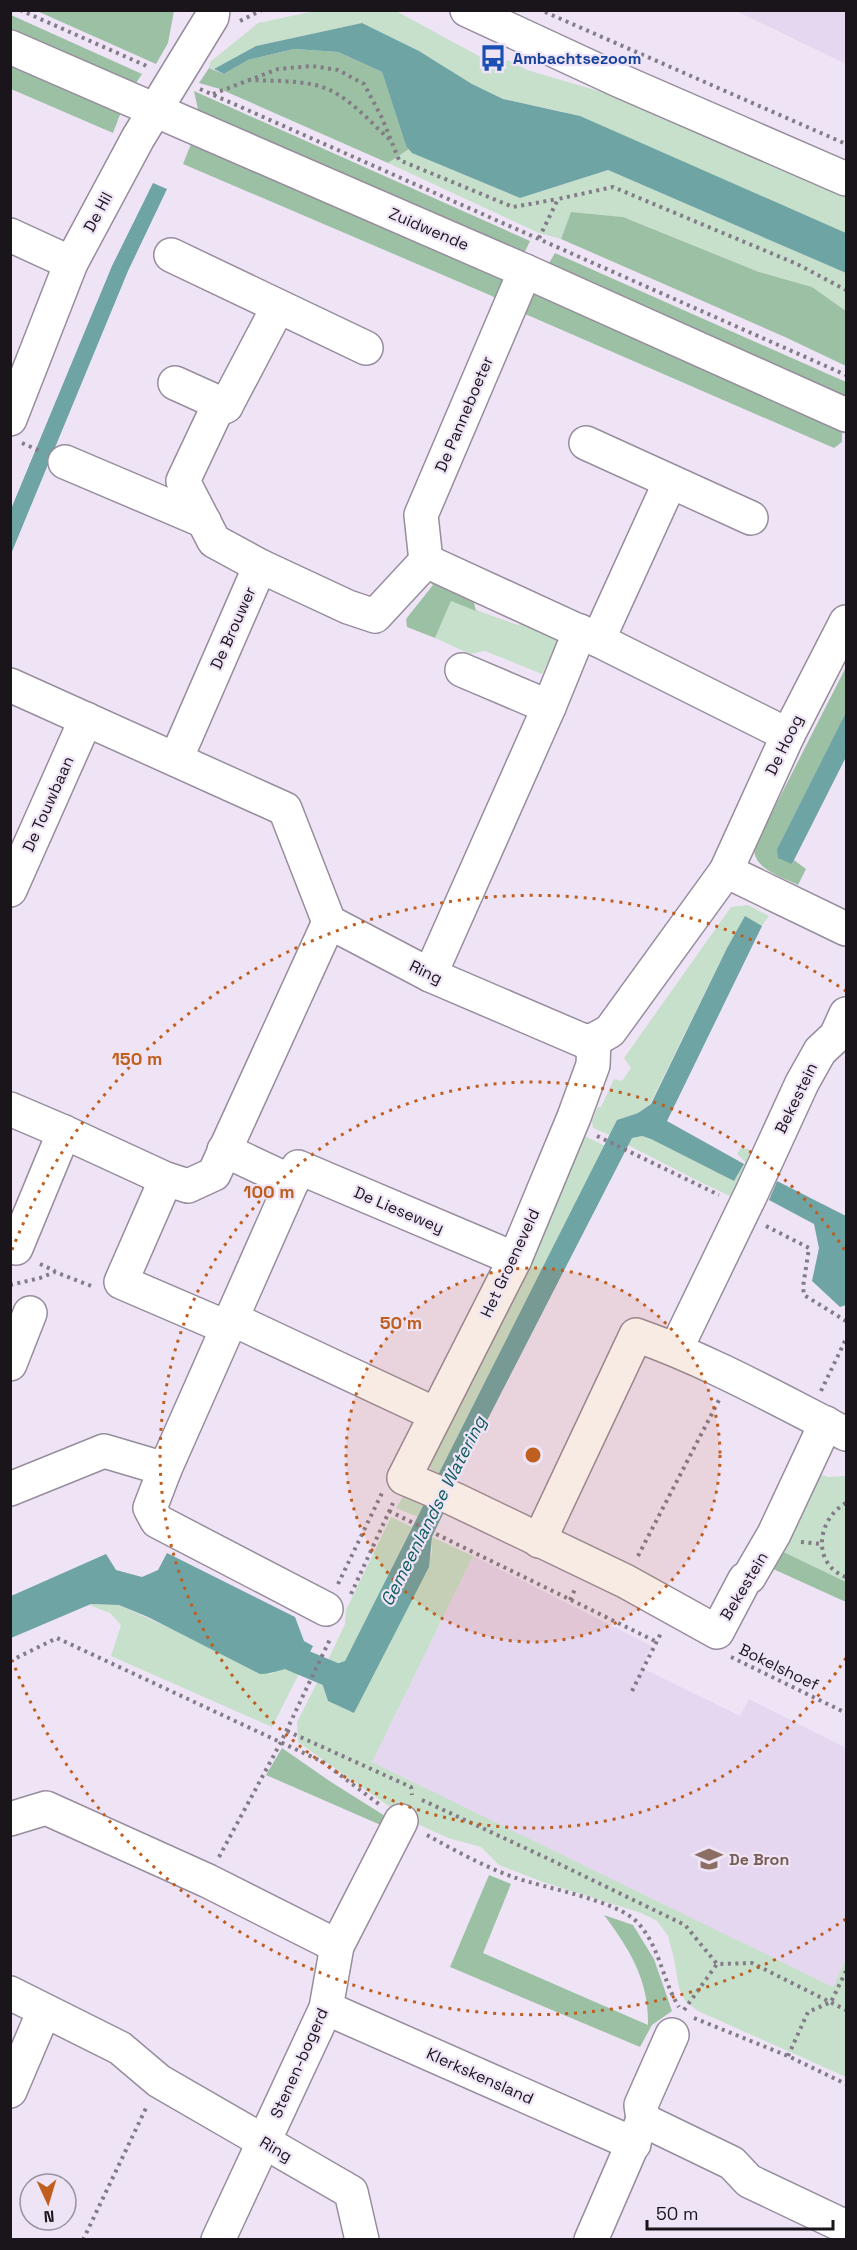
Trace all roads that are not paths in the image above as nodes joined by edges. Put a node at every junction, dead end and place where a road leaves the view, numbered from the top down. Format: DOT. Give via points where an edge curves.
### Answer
graph roads {
  1 [pos="467,10"];
  2 [pos="216,13"];
  3 [pos="10,47"];
  4 [pos="155,110"];
  5 [pos="846,179"];
  6 [pos="10,235"];
  7 [pos="171,255"];
  8 [pos="71,263"];
  9 [pos="525,271"];
  10 [pos="278,308"];
  11 [pos="366,348"];
  12 [pos="175,383"];
  13 [pos="226,406"];
  14 [pos="846,415"];
  15 [pos="10,419"];
  16 [pos="586,442"];
  17 [pos="65,462"];
  18 [pos="670,482"];
  19 [pos="751,518"];
  20 [pos="204,521"];
  21 [pos="426,561"];
  22 [pos="260,566"];
  23 [pos="846,622"];
  24 [pos="589,636"];
  25 [pos="462,670"];
  26 [pos="10,685"];
  27 [pos="549,707"];
  28 [pos="86,719"];
  29 [pos="788,735"];
  30 [pos="176,759"];
  31 [pos="726,871"];
  32 [pos="10,890"];
  33 [pos="329,922"];
  34 [pos="846,929"];
  35 [pos="430,975"];
  36 [pos="846,1014"];
  37 [pos="594,1040"];
  38 [pos="10,1109"];
  39 [pos="64,1132"];
  40 [pos="224,1150"];
  41 [pos="166,1179"];
  42 [pos="292,1182"];
  43 [pos="16,1248"];
  44 [pos="515,1259"];
  45 [pos="30,1313"];
  46 [pos="230,1323"];
  47 [pos="676,1349"];
  48 [pos="10,1364"];
  49 [pos="435,1414"];
  50 [pos="827,1424"];
  51 [pos="165,1469"];
  52 [pos="428,1488"];
  53 [pos="10,1489"];
  54 [pos="539,1540"];
  55 [pos="335,1616"];
  56 [pos="407,1808"];
  57 [pos="13,1810"];
  58 [pos="337,1946"];
  59 [pos="10,1993"];
  60 [pos="326,2008"];
  61 [pos="44,2011"];
  62 [pos="677,2024"];
  63 [pos="10,2091"];
  64 [pos="638,2132"];
  65 [pos="263,2142"];
  66 [pos="846,2227"];
  67 [pos="218,2240"];
  68 [pos="362,2240"];
  69 [pos="591,2240"];
  1 -- 5 [label="street"];
  2 -- 4 [label="street, De Hil"];
  3 -- 4 [label="street, Zuidwende"];
  4 -- 8 [label="street, De Hil"];
  4 -- 9 [label="street, Zuidwende"];
  6 -- 8 [label="street"];
  7 -- 10 [label="street"];
  8 -- 15 [label="street, De Hil"];
  9 -- 14 [label="street, Zuidwende"];
  9 -- 21 [label="street, De Panneboeter" via="421,515"];
  10 -- 11 [label="street"];
  10 -- 13 [label="street, De Brouwer"];
  12 -- 13 [label="street"];
  13 -- 20 [label="street, De Brouwer" via="216,411 183,481"];
  16 -- 18 [label="street"];
  17 -- 20 [label="street"];
  18 -- 19 [label="street"];
  18 -- 24 [label="street"];
  20 -- 22 [label="street, De Brouwer" via="214,541"];
  21 -- 22 [label="street" via="375,616"];
  21 -- 24 [label="street"];
  22 -- 30 [label="street, De Brouwer"];
  23 -- 29 [label="street, De Hoog"];
  24 -- 27 [label="street"];
  24 -- 29 [label="street"];
  25 -- 27 [label="street"];
  26 -- 28 [label="street"];
  27 -- 35 [label="street"];
  28 -- 30 [label="street"];
  28 -- 32 [label="street, De Touwbaan"];
  29 -- 31 [label="street, De Hoog"];
  30 -- 33 [label="street" via="285,809"];
  31 -- 34 [label="street"];
  31 -- 37 [label="street" via="610,1031"];
  33 -- 35 [label="street, Ring"];
  33 -- 40 [label="street"];
  35 -- 37 [label="street, Ring" via="584,1041"];
  36 -- 47 [label="street, Bekestein" via="836,1036 820,1051 802,1083"];
  37 -- 44 [label="street, Het Groeneveld" via="593,1065"];
  38 -- 39 [label="street"];
  39 -- 41 [label="street"];
  39 -- 43 [label="street"];
  40 -- 41 [label="street" via="214,1174 188,1186"];
  40 -- 42 [label="street"];
  41 -- 46 [label="street" via="121,1282"];
  42 -- 44 [label="street, De Liesewey" via="298,1167"];
  42 -- 46 [label="street"];
  44 -- 49 [label="street, Het Groeneveld"];
  45 -- 48 [label="street"];
  46 -- 49 [label="street"];
  46 -- 51 [label="street"];
  47 -- 50 [label="street"];
  47 -- 54 [label="street" via="636,1335"];
  49 -- 52 [label="street, Het Groeneveld"];
  50 -- 54 [label="street, Bekestein" via="774,1534 717,1632 625,1581"];
  51 -- 53 [label="street" via="104,1450"];
  51 -- 55 [label="street" via="150,1508 157,1521"];
  52 -- 54 [label="street, Bekestein"];
  56 -- 58 [label="street, Stenen-bogerd"];
  57 -- 58 [label="street" via="46,1808 208,1881"];
  58 -- 60 [label="street, Stenen-bogerd"];
  59 -- 61 [label="street, Ring"];
  60 -- 64 [label="street, Klerkskensland" via="402,2043"];
  60 -- 65 [label="street, Stenen-bogerd"];
  61 -- 63 [label="street"];
  61 -- 65 [label="street, Ring" via="120,2048 159,2081"];
  62 -- 64 [label="street" via="640,2105"];
  64 -- 66 [label="street, Klerkskensland" via="732,2163 749,2181"];
  64 -- 69 [label="street"];
  65 -- 67 [label="street, Stenen-bogerd"];
  65 -- 68 [label="street, Ring" via="351,2192"];
}
